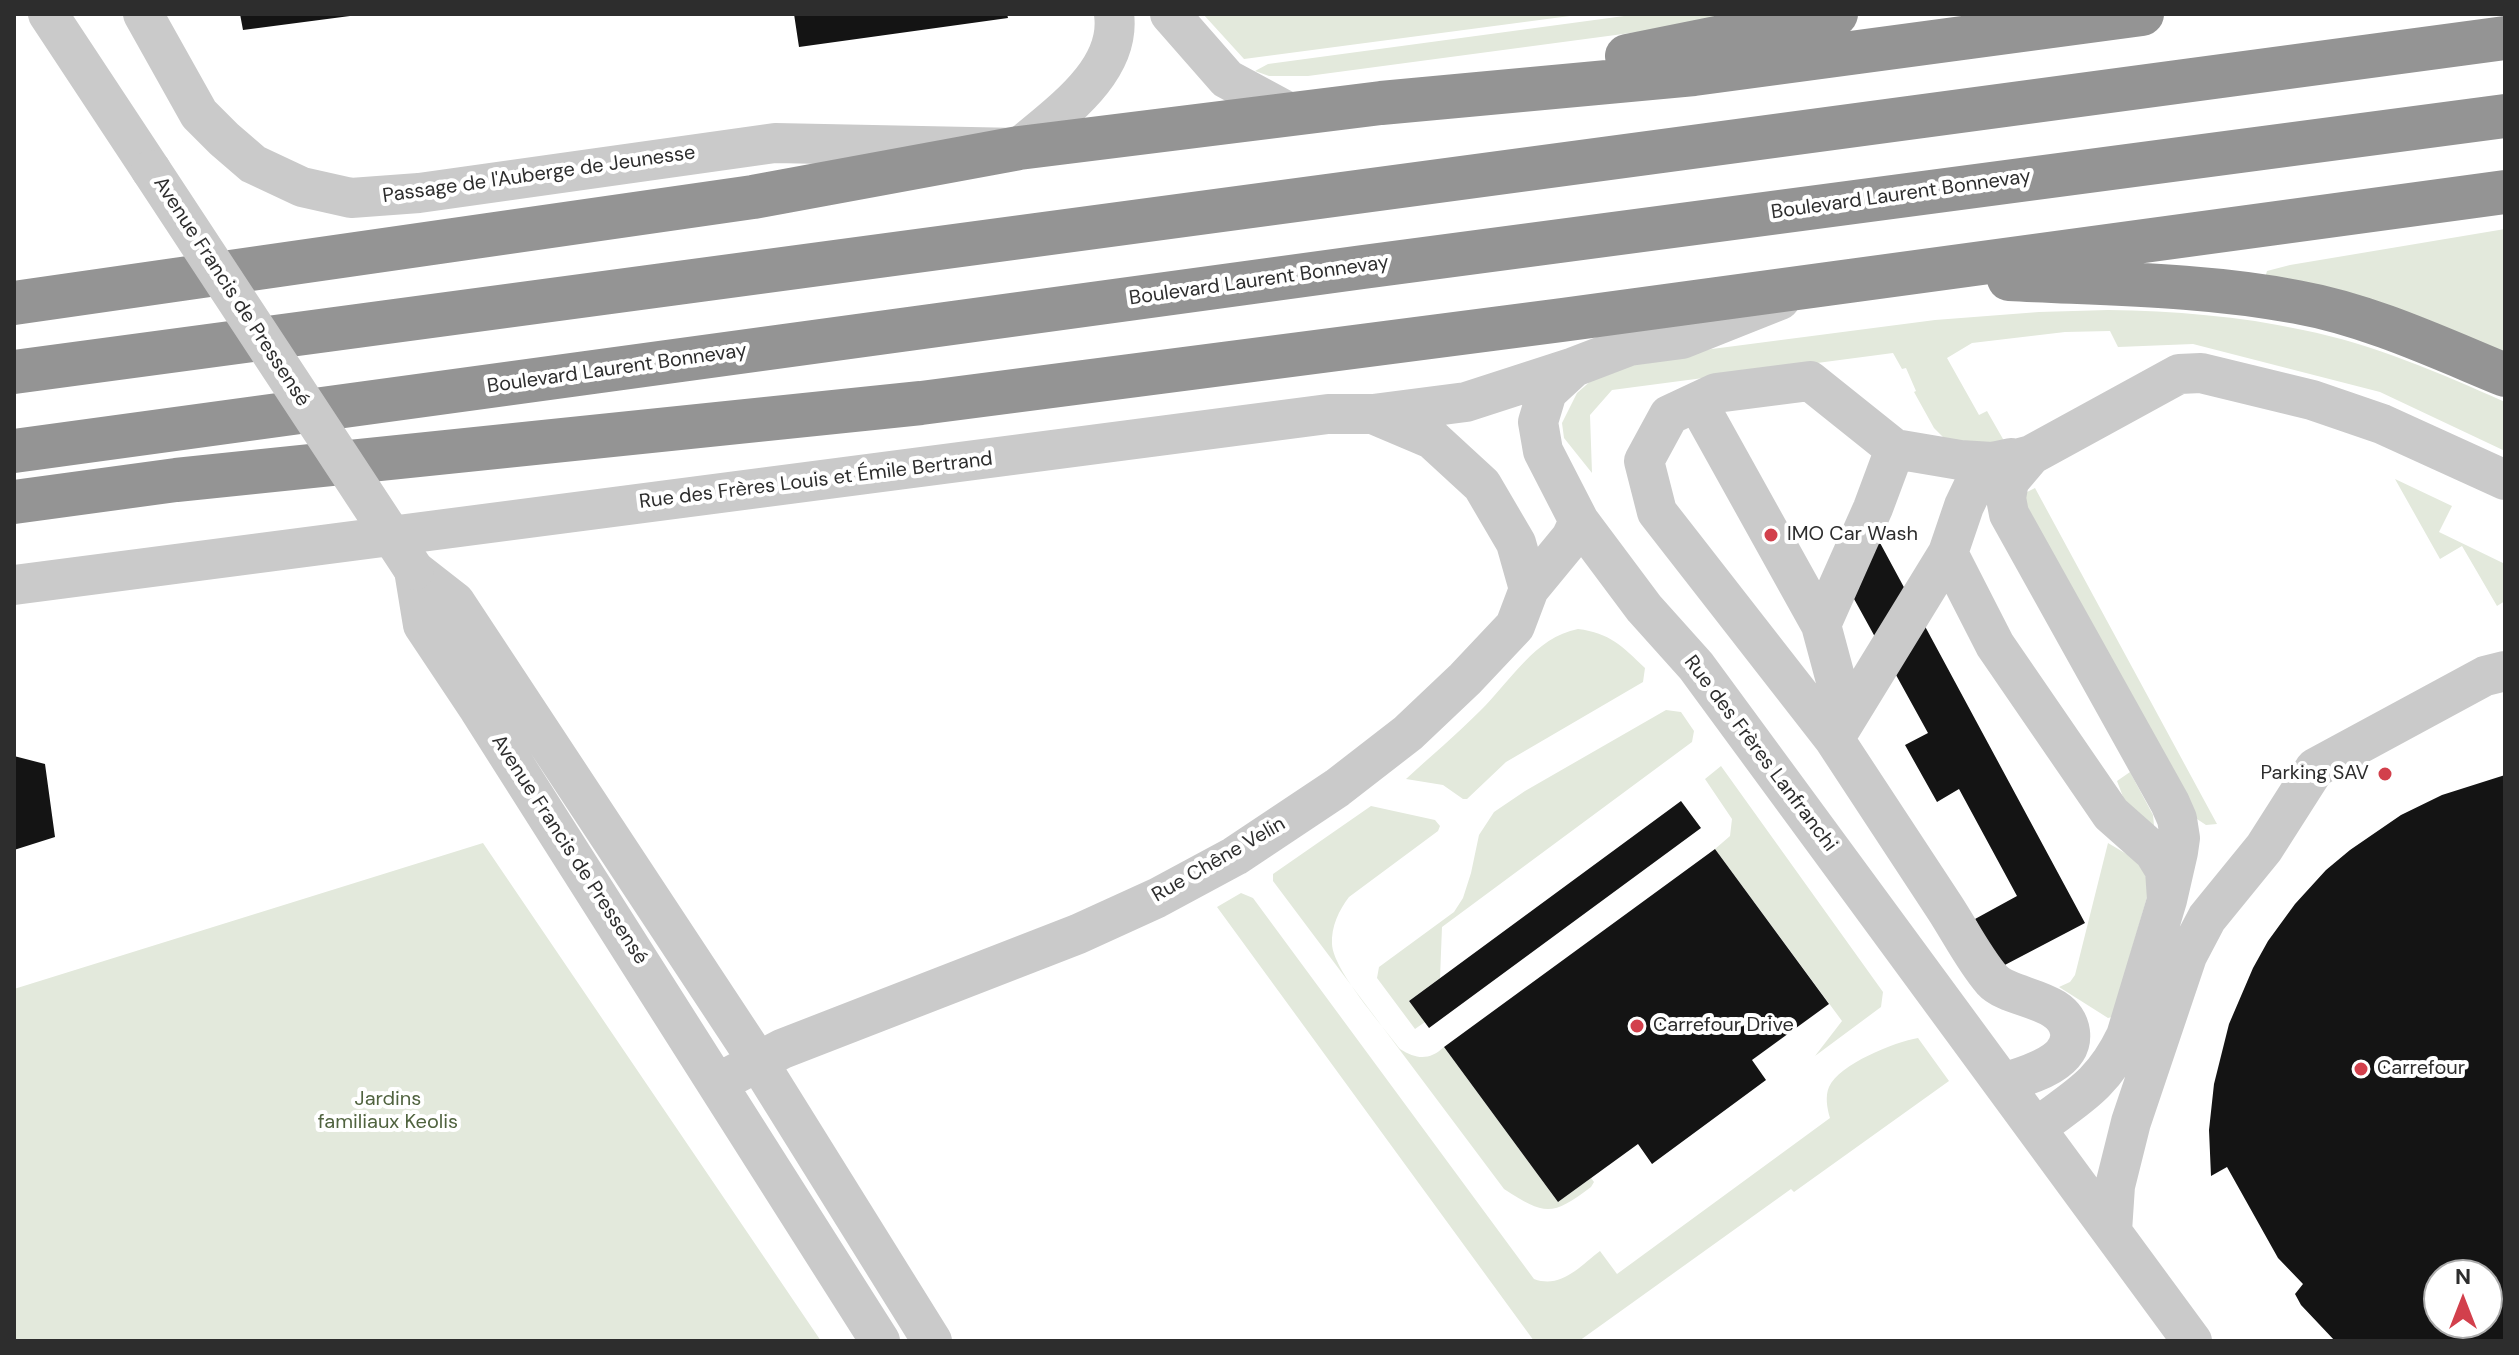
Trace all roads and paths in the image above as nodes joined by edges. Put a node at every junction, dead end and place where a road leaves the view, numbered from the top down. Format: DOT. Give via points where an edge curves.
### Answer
graph roads {
  1 [pos="48,14"];
  2 [pos="143,14"];
  3 [pos="1114,14"];
  4 [pos="1170,14"];
  5 [pos="1836,14"];
  6 [pos="2142,14"];
  7 [pos="2505,38"];
  8 [pos="1430,97"];
  9 [pos="1290,113"];
  10 [pos="2505,116"];
  11 [pos="1019,148"];
  12 [pos="2505,192"];
  13 [pos="1904,273"];
  14 [pos="1817,285"];
  15 [pos="14,303"];
  16 [pos="1574,367"];
  17 [pos="14,372"];
  18 [pos="2505,375"];
  19 [pos="1697,402"];
  20 [pos="1373,414"];
  21 [pos="1895,449"];
  22 [pos="14,451"];
  23 [pos="2031,455"];
  24 [pos="2505,480"];
  25 [pos="14,502"];
  26 [pos="1579,521"];
  27 [pos="1948,553"];
  28 [pos="414,570"];
  29 [pos="14,585"];
  30 [pos="1529,589"];
  31 [pos="1821,625"];
  32 [pos="2505,671"];
  33 [pos="1834,739"];
  34 [pos="2178,852"];
  35 [pos="2234,883"];
  36 [pos="2167,900"];
  37 [pos="757,1060"];
  38 [pos="718,1083"];
  39 [pos="2003,1083"];
  40 [pos="2036,1128"];
  41 [pos="2112,1231"];
  42 [pos="880,1341"];
  43 [pos="932,1341"];
  44 [pos="2192,1341"];
  1 -- 28 [label="street, Avenue Francis de Pressensé, bridge"];
  2 -- 11 [label="street, Passage de l'Auberge de Jeunesse" via="199,114 224,139 253,164 302,187 351,198 775,143"];
  3 -- 11 [label="street" via="1110,52 1098,72"];
  4 -- 9 [label="street" via="1227,79"];
  5 -- 8 [label="highway"];
  6 -- 8 [label="highway" via="1694,74"];
  7 -- 17 [label="highway"];
  8 -- 9 [label="highway"];
  9 -- 11 [label="highway"];
  10 -- 22 [label="highway, Boulevard Laurent Bonnevay"];
  11 -- 15 [label="highway" via="753,197"];
  12 -- 13 [label="highway"];
  13 -- 14 [label="highway"];
  13 -- 18 [label="highway" via="2224,291 2299,302 2390,327"];
  14 -- 16 [label="street, Rue des Frères Lanfranchi" via="1682,339 1629,346"];
  14 -- 25 [label="highway" via="921,403 176,480"];
  16 -- 20 [label="street" via="1466,402"];
  16 -- 26 [label="street, Rue des Frères Lanfranchi" via="1547,392 1538,422 1543,451"];
  19 -- 21 [label="street" via="1716,393 1810,381"];
  19 -- 31 [label="street"];
  19 -- 33 [label="street" via="1669,415 1644,461 1657,512"];
  20 -- 29 [label="street, Rue des Frères Louis et Émile Bertrand" via="1328,414"];
  20 -- 30 [label="street, Rue des Frères Louis et Émile Bertrand" via="1432,439 1482,485 1516,543"];
  21 -- 23 [label="street" via="1992,462"];
  21 -- 31 [label="street"];
  23 -- 24 [label="street" via="2179,374 2201,373 2312,400 2382,424"];
  23 -- 27 [label="street" via="1997,464 1976,481"];
  23 -- 34 [label="street" via="2009,481 2009,514 2170,803 2177,819"];
  26 -- 30 [label="street, Rue Chêne Velin"];
  26 -- 39 [label="street, Rue des Frères Lanfranchi" via="1644,608 1696,666"];
  27 -- 33 [label="street"];
  27 -- 36 [label="street" via="1995,645 2057,736 2111,814 2154,852 2165,870"];
  28 -- 37 [label="street, Avenue Francis de Pressensé" via="455,602"];
  28 -- 38 [label="street, Avenue Francis de Pressensé" via="423,625"];
  30 -- 37 [label="street, Rue Chêne Velin" via="1515,626 1408,733 1235,856 1078,934"];
  31 -- 33 [label="street" via="1839,692"];
  32 -- 35 [label="street" via="2485,676 2315,768 2264,848"];
  33 -- 39 [label="street" via="1994,982 2055,1009 2066,1020 2067,1048 2055,1061"];
  34 -- 35 [label="street" via="2187,870 2200,878"];
  34 -- 36 [label="street"];
  35 -- 41 [label="street" via="2187,956 2128,1134 2115,1186"];
  36 -- 40 [label="street" via="2115,1058 2093,1087"];
  37 -- 38 [label="street"];
  37 -- 43 [label="street, Avenue Francis de Pressensé"];
  38 -- 42 [label="street, Avenue Francis de Pressensé"];
  39 -- 40 [label="street, Rue des Frères Lanfranchi"];
  40 -- 41 [label="street, Rue des Frères Lanfranchi"];
  41 -- 44 [label="street, Rue des Frères Lanfranchi"];
}
